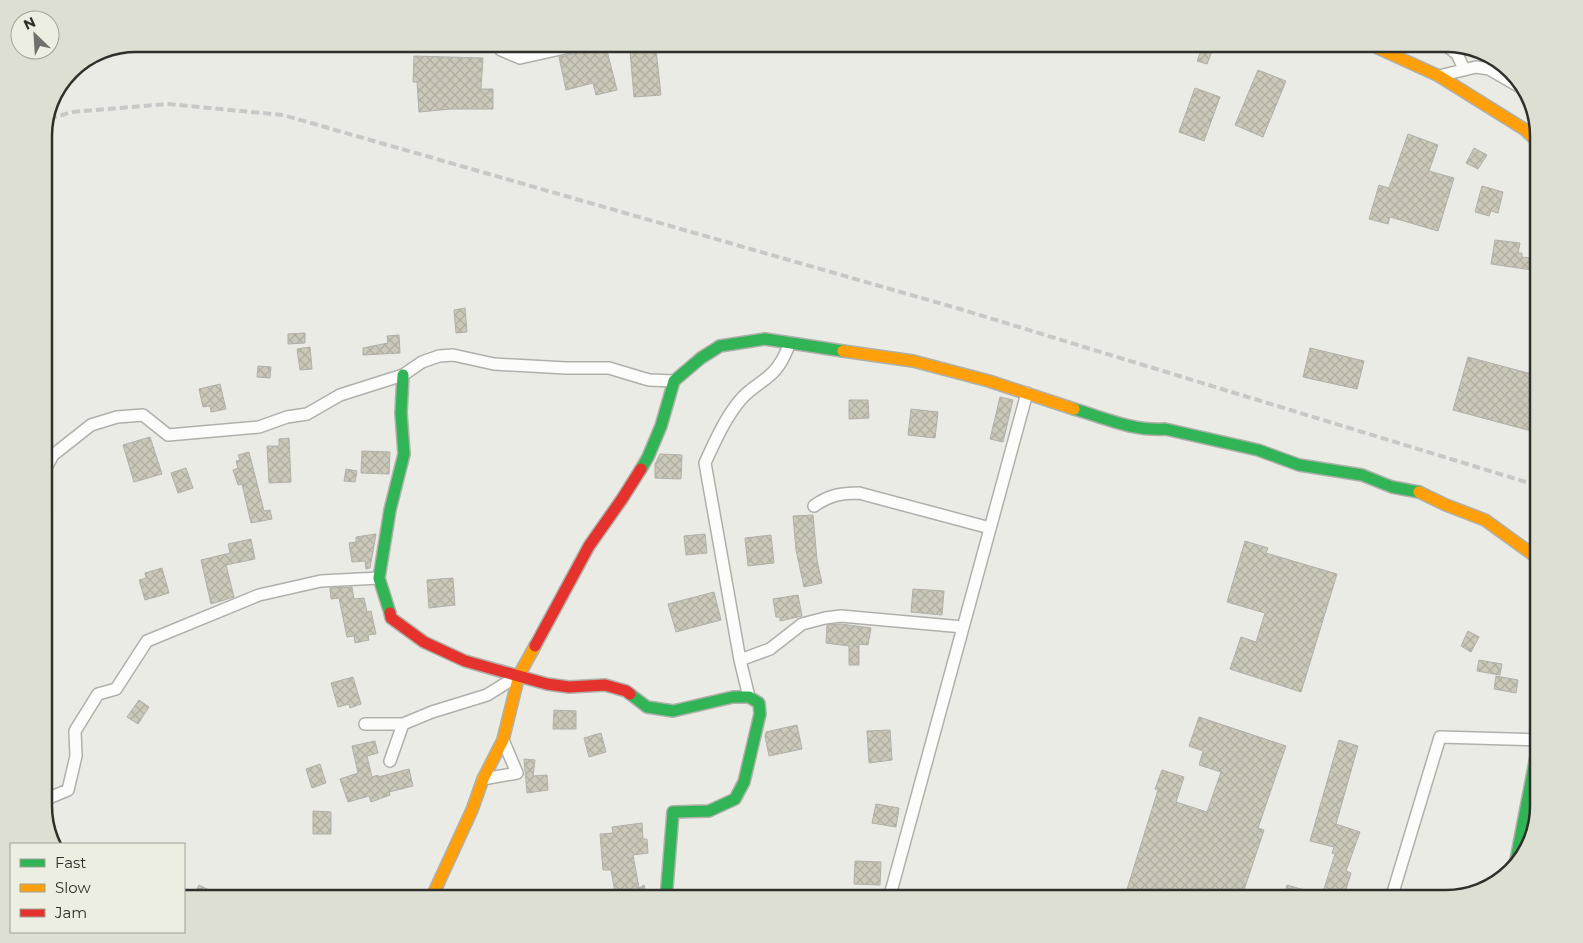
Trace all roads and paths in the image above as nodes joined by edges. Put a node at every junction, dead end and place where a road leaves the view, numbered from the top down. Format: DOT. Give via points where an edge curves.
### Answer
graph roads {
  1 [pos="506,52"];
  2 [pos="547,52"];
  3 [pos="1386,52"];
  4 [pos="1455,53"];
  5 [pos="1464,69"];
  6 [pos="1439,76"];
  7 [pos="1509,81"];
  8 [pos="1530,134"];
  9 [pos="790,343"];
  10 [pos="403,375"];
  11 [pos="674,381"];
  12 [pos="1028,393"];
  13 [pos="53,455"];
  14 [pos="814,506"];
  15 [pos="990,528"];
  16 [pos="1530,552"];
  17 [pos="379,578"];
  18 [pos="963,627"];
  19 [pos="740,660"];
  20 [pos="519,675"];
  21 [pos="749,697"];
  22 [pos="365,724"];
  23 [pos="403,724"];
  24 [pos="504,740"];
  25 [pos="1530,740"];
  26 [pos="390,761"];
  27 [pos="483,779"];
  28 [pos="1530,787"];
  29 [pos="53,796"];
  30 [pos="1518,851"];
  31 [pos="435,890"];
  32 [pos="667,890"];
  33 [pos="891,890"];
  34 [pos="1394,890"];
  1 -- 2 [label="street" via="520,58"];
  3 -- 6 [label="street"];
  4 -- 5 [label="street"];
  5 -- 6 [label="street"];
  5 -- 7 [label="street" via="1489,69"];
  6 -- 8 [label="street"];
  9 -- 11 [label="street" via="765,339 720,346"];
  9 -- 12 [label="street" via="913,362"];
  9 -- 19 [label="street" via="782,362 770,376 740,399 705,463"];
  10 -- 11 [label="street" via="422,362 453,355 494,364 609,368 649,380"];
  10 -- 13 [label="street" via="340,394 307,414 259,427 168,436 143,414 117,417 91,425"];
  10 -- 17 [label="street" via="404,454 390,510"];
  11 -- 20 [label="street" via="648,457 589,546"];
  12 -- 15 [label="street"];
  12 -- 16 [label="street" via="1118,424 1194,435 1258,450 1299,465 1362,475 1392,487 1420,492 1485,520"];
  14 -- 15 [label="street" via="826,497 859,493"];
  15 -- 18 [label="street"];
  17 -- 20 [label="street" via="391,618 424,642 465,661"];
  17 -- 29 [label="street" via="321,580 259,595 147,641 116,689 98,694 75,731 76,756 68,790"];
  18 -- 19 [label="street" via="841,616 825,618 802,624 770,649"];
  18 -- 33 [label="street"];
  19 -- 21 [label="street"];
  20 -- 21 [label="street" via="569,687 606,685 626,692 647,707 673,711 734,697"];
  20 -- 23 [label="street" via="487,695"];
  20 -- 24 [label="street"];
  21 -- 32 [label="street" via="759,703 760,714 744,782 735,799 709,811 673,812"];
  22 -- 23 [label="street"];
  23 -- 26 [label="street"];
  24 -- 27 [label="street"];
  24 -- 27 [label="street" via="517,773"];
  25 -- 34 [label="street" via="1440,737"];
  27 -- 31 [label="street"];
  28 -- 30 [label="street"];
}
